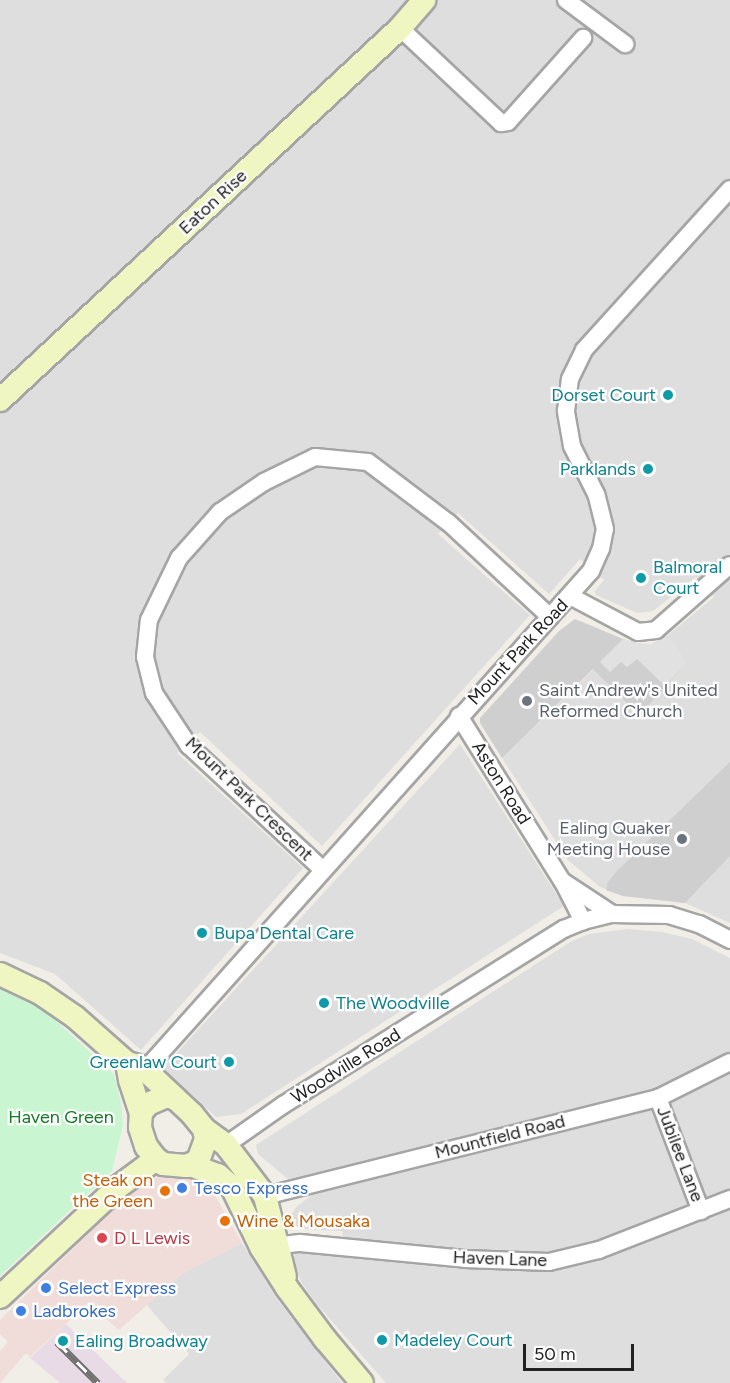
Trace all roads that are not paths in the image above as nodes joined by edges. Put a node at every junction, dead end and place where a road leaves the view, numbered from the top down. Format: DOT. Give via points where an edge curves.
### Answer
graph roads {
  1 [pos="424,0"];
  2 [pos="566,0"];
  3 [pos="400,28"];
  4 [pos="583,38"];
  5 [pos="625,44"];
  6 [pos="730,189"];
  7 [pos="0,400"];
  8 [pos="730,565"];
  9 [pos="570,596"];
  10 [pos="550,617"];
  11 [pos="459,716"];
  12 [pos="323,870"];
  13 [pos="562,881"];
  14 [pos="612,914"];
  15 [pos="583,921"];
  16 [pos="730,940"];
  17 [pos="0,974"];
  18 [pos="730,1062"];
  19 [pos="136,1066"];
  20 [pos="658,1098"];
  21 [pos="176,1099"];
  22 [pos="141,1113"];
  23 [pos="204,1129"];
  24 [pos="226,1145"];
  25 [pos="156,1159"];
  26 [pos="190,1165"];
  27 [pos="265,1196"];
  28 [pos="730,1200"];
  29 [pos="701,1211"];
  30 [pos="270,1246"];
  31 [pos="0,1297"];
  32 [pos="362,1383"];
  1 -- 3 [label="street, Eaton Rise"];
  2 -- 5 [label="street"];
  3 -- 4 [label="street" via="501,123 508,122"];
  3 -- 7 [label="street, Eaton Rise"];
  6 -- 9 [label="street, Mount Park Road" via="584,350 570,379 566,411 572,446 596,494 605,529 602,549 591,571"];
  8 -- 9 [label="street" via="656,630 638,633"];
  9 -- 10 [label="street, Mount Park Road"];
  10 -- 11 [label="street, Mount Park Road"];
  10 -- 12 [label="street, Mount Park Crescent" via="448,523 368,462 315,457 264,482 220,512 179,558 148,620 146,657 154,693 189,746"];
  11 -- 12 [label="street, Mount Park Road"];
  11 -- 13 [label="street, Aston Road"];
  12 -- 19 [label="street, Mount Park Road"];
  13 -- 14 [label="street, Aston Road"];
  13 -- 15 [label="street, Aston Road"];
  14 -- 15 [label="street, Woodville Road"];
  14 -- 16 [label="street, Woodville Road" via="669,915 699,924"];
  15 -- 24 [label="street, Woodville Road" via="564,929"];
  17 -- 19 [label="street" via="40,993"];
  18 -- 20 [label="street, Mountfield Road"];
  19 -- 21 [label="street"];
  19 -- 22 [label="street" via="130,1080"];
  20 -- 27 [label="street, Mountfield Road"];
  20 -- 29 [label="street, Jubilee Lane"];
  21 -- 22 [label="street" via="160,1098"];
  21 -- 23 [label="street"];
  22 -- 25 [label="street" via="142,1136"];
  23 -- 24 [label="street"];
  23 -- 26 [label="street" via="206,1147 198,1161"];
  24 -- 27 [label="street"];
  25 -- 26 [label="street" via="177,1167"];
  25 -- 31 [label="street" via="118,1186"];
  26 -- 30 [label="street" via="227,1181"];
  27 -- 30 [label="street"];
  28 -- 29 [label="street, Haven Lane"];
  29 -- 30 [label="street, Haven Lane" via="599,1250 549,1262 396,1254 300,1243"];
  30 -- 32 [label="street" via="287,1288"];
}
